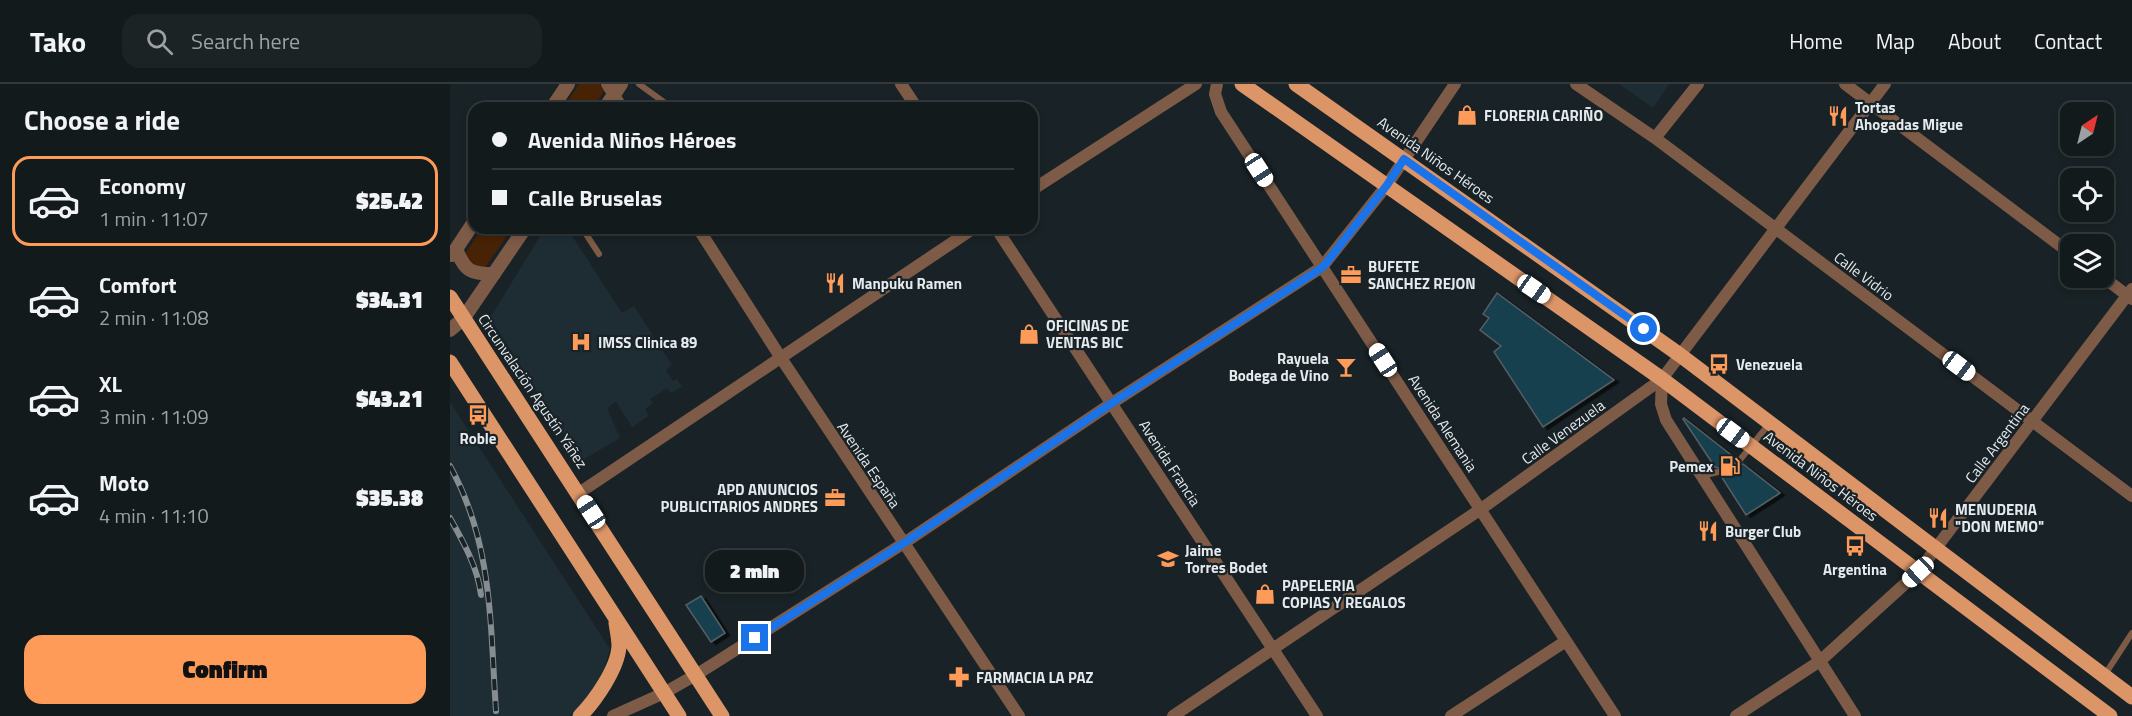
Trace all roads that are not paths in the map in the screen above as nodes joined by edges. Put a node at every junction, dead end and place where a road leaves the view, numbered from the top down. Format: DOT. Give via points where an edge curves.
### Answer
graph roads {
  1 [pos="568,84"];
  2 [pos="639,84"];
  3 [pos="901,84"];
  4 [pos="1196,84"];
  5 [pos="1217,84"];
  6 [pos="1242,84"];
  7 [pos="1296,84"];
  8 [pos="1455,84"];
  9 [pos="1576,84"];
  10 [pos="1698,84"];
  11 [pos="1845,84"];
  12 [pos="1885,84"];
  13 [pos="614,88"];
  14 [pos="556,102"];
  15 [pos="608,102"];
  16 [pos="620,102"];
  17 [pos="664,102"];
  18 [pos="913,102"];
  19 [pos="1871,103"];
  20 [pos="1655,138"];
  21 [pos="1404,159"];
  22 [pos="1387,185"];
  23 [pos="1038,186"];
  24 [pos="1776,228"];
  25 [pos="468,231"];
  26 [pos="521,234"];
  27 [pos="586,234"];
  28 [pos="702,234"];
  29 [pos="965,234"];
  30 [pos="1000,234"];
  31 [pos="2060,245"];
  32 [pos="453,253"];
  33 [pos="599,254"];
  34 [pos="1323,267"];
  35 [pos="494,274"];
  36 [pos="2114,285"];
  37 [pos="2130,295"];
  38 [pos="450,297"];
  39 [pos="464,320"];
  40 [pos="450,330"];
  41 [pos="1680,355"];
  42 [pos="781,358"];
  43 [pos="450,362"];
  44 [pos="1662,380"];
  45 [pos="1112,403"];
  46 [pos="2032,421"];
  47 [pos="1770,423"];
  48 [pos="1751,446"];
  49 [pos="1739,461"];
  50 [pos="1718,472"];
  51 [pos="1702,476"];
  52 [pos="579,493"];
  53 [pos="2132,496"];
  54 [pos="1481,509"];
  55 [pos="904,543"];
  56 [pos="1935,549"];
  57 [pos="1918,572"];
  58 [pos="615,617"];
  59 [pos="2132,633"];
  60 [pos="1566,641"];
  61 [pos="1273,648"];
  62 [pos="1820,661"];
  63 [pos="696,675"];
  64 [pos="2104,676"];
  65 [pos="664,693"];
  66 [pos="2132,697"];
  67 [pos="580,716"];
  68 [pos="613,716"];
  69 [pos="679,716"];
  70 [pos="722,716"];
  71 [pos="1018,716"];
  72 [pos="1173,716"];
  73 [pos="1317,716"];
  74 [pos="1452,716"];
  75 [pos="1615,716"];
  76 [pos="1736,716"];
  77 [pos="1855,716"];
  78 [pos="2110,716"];
  1 -- 14 [label="street"];
  2 -- 17 [label="lane"];
  3 -- 18 [label="street"];
  4 -- 23 [label="street"];
  5 -- 34 [label="street, Avenida Alemania" via="1215,94 1221,112"];
  6 -- 22 [label="main road, Avenida Niños Héroes"];
  7 -- 21 [label="main road, Avenida Niños Héroes"];
  8 -- 21 [label="street"];
  9 -- 20 [label="street, Calle Vidrio"];
  10 -- 20 [label="street"];
  11 -- 19 [label="street"];
  12 -- 19 [label="street, Calle Venezuela"];
  13 -- 15 [label="street"];
  13 -- 16 [label="street"];
  19 -- 24 [label="street, Calle Venezuela"];
  19 -- 31 [label="street"];
  20 -- 24 [label="street, Calle Vidrio"];
  21 -- 22 [label="street"];
  21 -- 41 [label="main road, Avenida Niños Héroes"];
  22 -- 34 [label="street"];
  22 -- 44 [label="main road, Avenida Niños Héroes"];
  24 -- 41 [label="street, Calle Venezuela"];
  24 -- 46 [label="street, Calle Vidrio"];
  25 -- 32 [label="street"];
  26 -- 35 [label="street"];
  27 -- 33 [label="lane"];
  28 -- 42 [label="street, Avenida España"];
  29 -- 42 [label="street"];
  30 -- 45 [label="street, Avenida Francia"];
  32 -- 35 [label="street" via="468,270"];
  34 -- 45 [label="street"];
  34 -- 54 [label="street, Avenida Alemania"];
  35 -- 39 [label="street"];
  36 -- 37 [label="street"];
  37 -- 46 [label="street, Calle Argentina"];
  38 -- 39 [label="main road, Circunvalación Agustín Yáñez"];
  39 -- 40 [label="street"];
  39 -- 52 [label="main road, Circunvalación Agustín Yáñez"];
  41 -- 44 [label="street, Calle Venezuela"];
  41 -- 47 [label="main road, Avenida Niños Héroes"];
  42 -- 52 [label="street"];
  42 -- 55 [label="street, Avenida España"];
  43 -- 58 [label="main road"];
  44 -- 48 [label="main road, Avenida Niños Héroes"];
  44 -- 51 [label="street" via="1661,404 1666,420"];
  44 -- 54 [label="street, Calle Venezuela"];
  45 -- 55 [label="street"];
  45 -- 61 [label="street, Avenida Francia"];
  46 -- 53 [label="street, Calle Vidrio"];
  46 -- 56 [label="street, Calle Argentina"];
  47 -- 48 [label="lane"];
  47 -- 56 [label="main road, Avenida Niños Héroes"];
  48 -- 49 [label="lane"];
  48 -- 57 [label="main road, Avenida Niños Héroes"];
  50 -- 51 [label="lane"];
  51 -- 62 [label="street"];
  52 -- 63 [label="main road, Circunvalación Agustín Yáñez"];
  54 -- 60 [label="street, Avenida Alemania"];
  54 -- 61 [label="street, Calle Venezuela"];
  55 -- 63 [label="street"];
  55 -- 71 [label="street, Avenida España"];
  56 -- 57 [label="street, Calle Argentina"];
  56 -- 64 [label="main road, Avenida Niños Héroes"];
  57 -- 62 [label="street, Calle Argentina"];
  57 -- 78 [label="main road, Avenida Niños Héroes"];
  58 -- 65 [label="main road"];
  58 -- 67 [label="main road" via="619,648 615,663"];
  59 -- 64 [label="lane"];
  60 -- 74 [label="street"];
  60 -- 75 [label="street, Avenida Alemania"];
  61 -- 72 [label="street, Calle Venezuela"];
  61 -- 73 [label="street, Avenida Francia"];
  62 -- 76 [label="street, Calle Argentina"];
  62 -- 77 [label="street"];
  63 -- 65 [label="street"];
  63 -- 70 [label="main road, Circunvalación Agustín Yáñez"];
  64 -- 66 [label="main road, Avenida Niños Héroes"];
  65 -- 68 [label="street"];
  65 -- 69 [label="main road"];
}
